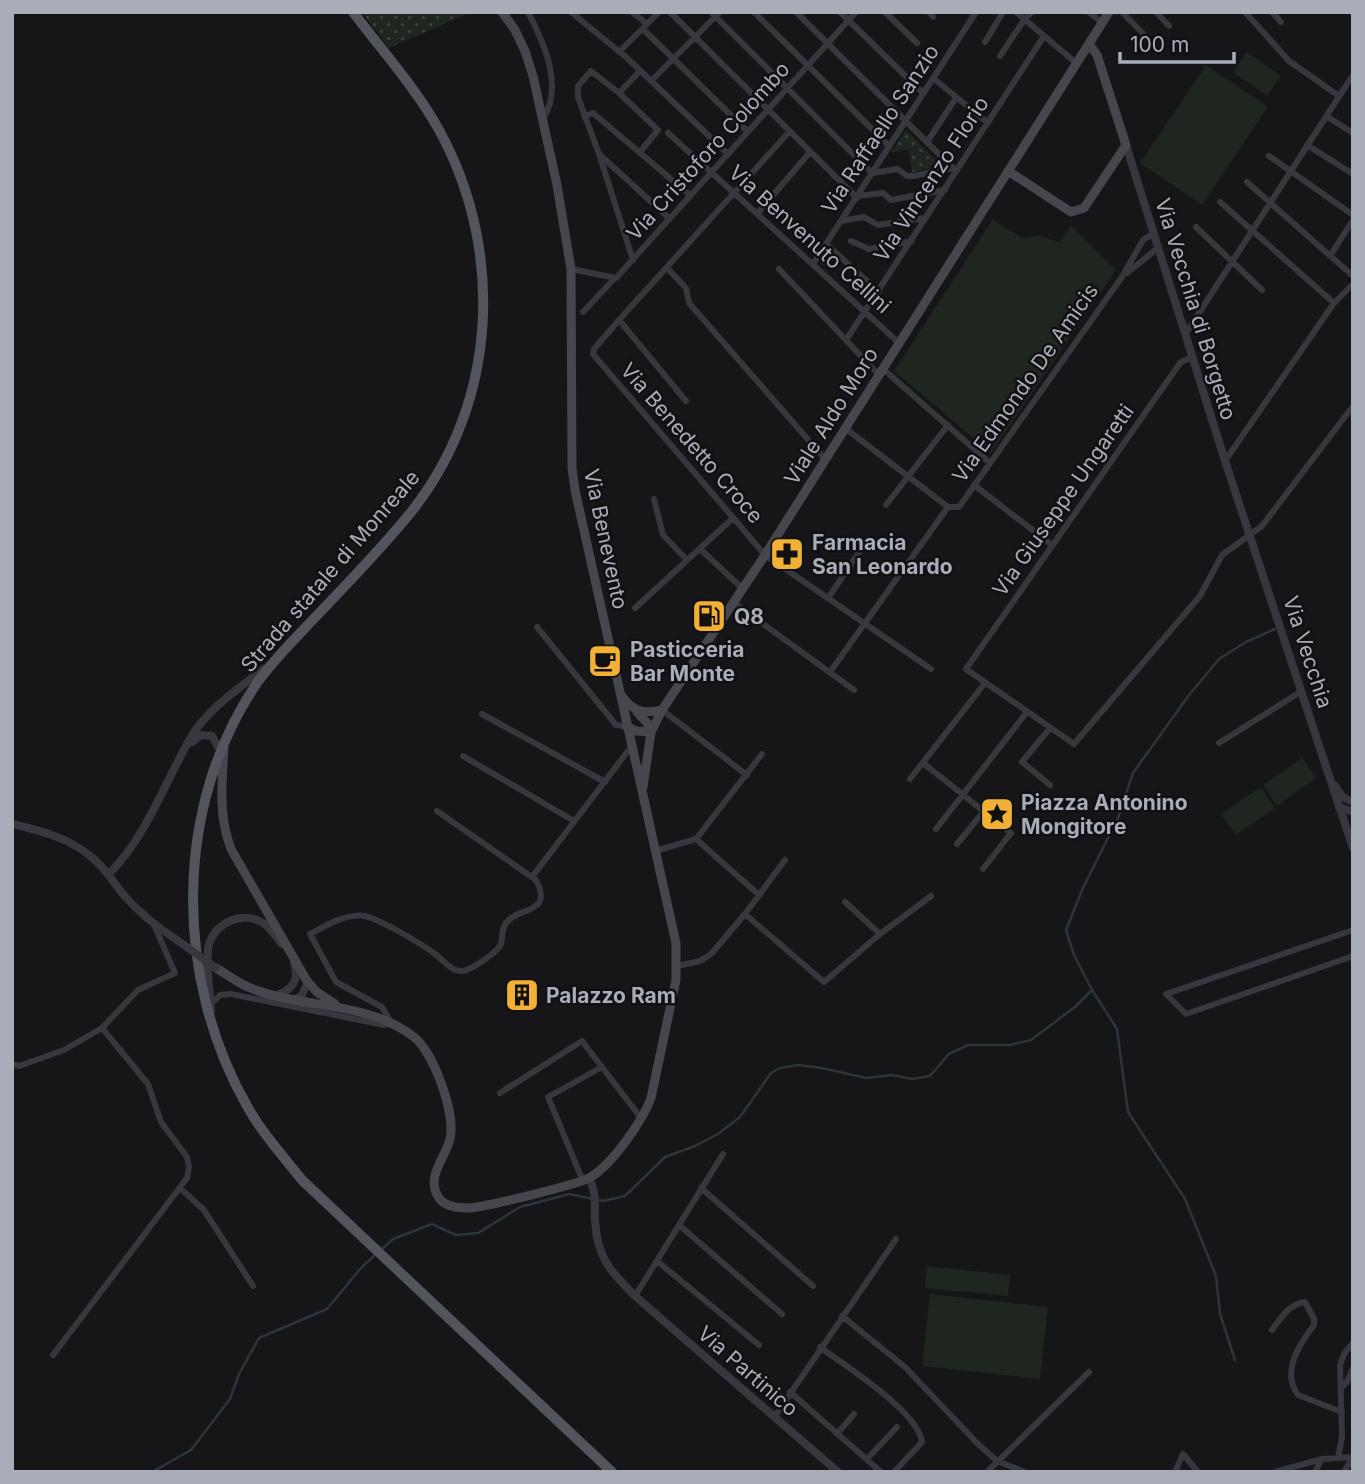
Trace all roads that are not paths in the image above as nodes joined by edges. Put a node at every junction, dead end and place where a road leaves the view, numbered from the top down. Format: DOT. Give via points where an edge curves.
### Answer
graph roads {
  1 [pos="353,12"];
  2 [pos="502,12"];
  3 [pos="528,12"];
  4 [pos="571,12"];
  5 [pos="632,12"];
  6 [pos="659,12"];
  7 [pos="670,12"];
  8 [pos="754,12"];
  9 [pos="796,12"];
  10 [pos="840,12"];
  11 [pos="856,12"];
  12 [pos="885,12"];
  13 [pos="1003,12"];
  14 [pos="1016,12"];
  15 [pos="1032,12"];
  16 [pos="1089,12"];
  17 [pos="1109,12"];
  18 [pos="1122,12"];
  19 [pos="1156,12"];
  20 [pos="1245,12"];
  21 [pos="1272,12"];
  22 [pos="974,13"];
  23 [pos="715,14"];
  24 [pos="1024,20"];
  25 [pos="848,21"];
  26 [pos="1281,22"];
  27 [pos="1102,23"];
  28 [pos="645,26"];
  29 [pos="1169,26"];
  30 [pos="1044,36"];
  31 [pos="695,37"];
  32 [pos="985,42"];
  33 [pos="917,43"];
  34 [pos="828,44"];
  35 [pos="1089,44"];
  36 [pos="1154,45"];
  37 [pos="619,52"];
  38 [pos="1000,56"];
  39 [pos="674,59"];
  40 [pos="1076,63"];
  41 [pos="808,66"];
  42 [pos="640,71"];
  43 [pos="1353,75"];
  44 [pos="933,78"];
  45 [pos="651,81"];
  46 [pos="788,88"];
  47 [pos="1344,88"];
  48 [pos="619,93"];
  49 [pos="923,93"];
  50 [pos="1353,93"];
  51 [pos="1339,96"];
  52 [pos="956,98"];
  53 [pos="768,111"];
  54 [pos="584,116"];
  55 [pos="1326,116"];
  56 [pos="542,119"];
  57 [pos="905,120"];
  58 [pos="988,123"];
  59 [pos="748,132"];
  60 [pos="789,132"];
  61 [pos="668,133"];
  62 [pos="1353,133"];
  63 [pos="927,142"];
  64 [pos="1126,145"];
  65 [pos="1307,145"];
  66 [pos="889,146"];
  67 [pos="640,152"];
  68 [pos="810,152"];
  69 [pos="599,154"];
  70 [pos="728,154"];
  71 [pos="1269,156"];
  72 [pos="955,169"];
  73 [pos="1008,171"];
  74 [pos="1290,172"];
  75 [pos="872,173"];
  76 [pos="711,174"];
  77 [pos="1353,174"];
  78 [pos="1247,182"];
  79 [pos="945,190"];
  80 [pos="734,193"];
  81 [pos="691,196"];
  82 [pos="858,197"];
  83 [pos="1220,202"];
  84 [pos="1270,203"];
  85 [pos="757,214"];
  86 [pos="1353,215"];
  87 [pos="925,218"];
  88 [pos="670,219"];
  89 [pos="1353,220"];
  90 [pos="841,221"];
  91 [pos="1196,228"];
  92 [pos="1252,231"];
  93 [pos="1154,233"];
  94 [pos="852,241"];
  95 [pos="912,241"];
  96 [pos="826,244"];
  97 [pos="1158,247"];
  98 [pos="1330,256"];
  99 [pos="633,260"];
  100 [pos="1231,262"];
  101 [pos="813,264"];
  102 [pos="571,268"];
  103 [pos="667,268"];
  104 [pos="779,269"];
  105 [pos="1353,276"];
  106 [pos="1122,277"];
  107 [pos="615,278"];
  108 [pos="1353,284"];
  109 [pos="1262,290"];
  110 [pos="879,292"];
  111 [pos="1334,303"];
  112 [pos="866,311"];
  113 [pos="583,312"];
  114 [pos="619,320"];
  115 [pos="1186,333"];
  116 [pos="846,340"];
  117 [pos="898,342"];
  118 [pos="1193,356"];
  119 [pos="880,371"];
  120 [pos="686,401"];
  121 [pos="1353,406"];
  122 [pos="948,425"];
  123 [pos="845,428"];
  124 [pos="825,459"];
  125 [pos="1225,461"];
  126 [pos="990,463"];
  127 [pos="908,476"];
  128 [pos="974,485"];
  129 [pos="654,499"];
  130 [pos="886,505"];
  131 [pos="948,507"];
  132 [pos="732,519"];
  133 [pos="1249,533"];
  134 [pos="1052,545"];
  135 [pos="862,548"];
  136 [pos="700,549"];
  137 [pos="765,555"];
  138 [pos="687,560"];
  139 [pos="1268,587"];
  140 [pos="742,588"];
  141 [pos="828,598"];
  142 [pos="733,602"];
  143 [pos="635,608"];
  144 [pos="864,623"];
  145 [pos="537,627"];
  146 [pos="275,660"];
  147 [pos="931,669"];
  148 [pos="830,672"];
  149 [pos="985,683"];
  150 [pos="854,690"];
  151 [pos="619,691"];
  152 [pos="1302,691"];
  153 [pos="636,710"];
  154 [pos="663,710"];
  155 [pos="1027,712"];
  156 [pos="482,714"];
  157 [pos="626,726"];
  158 [pos="1050,728"];
  159 [pos="651,732"];
  160 [pos="1219,743"];
  161 [pos="631,747"];
  162 [pos="223,748"];
  163 [pos="762,754"];
  164 [pos="182,755"];
  165 [pos="463,756"];
  166 [pos="923,763"];
  167 [pos="747,775"];
  168 [pos="910,779"];
  169 [pos="1331,780"];
  170 [pos="604,782"];
  171 [pos="1050,785"];
  172 [pos="643,796"];
  173 [pos="964,796"];
  174 [pos="1353,802"];
  175 [pos="1339,807"];
  176 [pos="438,811"];
  177 [pos="1353,812"];
  178 [pos="982,813"];
  179 [pos="574,821"];
  180 [pos="12,824"];
  181 [pos="936,829"];
  182 [pos="696,839"];
  183 [pos="957,844"];
  184 [pos="1353,848"];
  185 [pos="655,851"];
  186 [pos="785,860"];
  187 [pos="983,869"];
  188 [pos="109,874"];
  189 [pos="532,877"];
  190 [pos="759,895"];
  191 [pos="931,896"];
  192 [pos="845,902"];
  193 [pos="745,914"];
  194 [pos="154,925"];
  195 [pos="1353,930"];
  196 [pos="880,934"];
  197 [pos="290,953"];
  198 [pos="1353,956"];
  199 [pos="677,966"];
  200 [pos="216,968"];
  201 [pos="308,981"];
  202 [pos="277,995"];
  203 [pos="296,999"];
  204 [pos="211,1004"];
  205 [pos="343,1008"];
  206 [pos="212,1023"];
  207 [pos="392,1024"];
  208 [pos="102,1028"];
  209 [pos="12,1064"];
  210 [pos="602,1067"];
  211 [pos="500,1093"];
  212 [pos="642,1118"];
  213 [pos="723,1154"];
  214 [pos="586,1179"];
  215 [pos="180,1188"];
  216 [pos="702,1188"];
  217 [pos="680,1224"];
  218 [pos="896,1239"];
  219 [pos="657,1261"];
  220 [pos="253,1286"];
  221 [pos="813,1286"];
  222 [pos="635,1296"];
  223 [pos="782,1314"];
  224 [pos="842,1316"];
  225 [pos="1272,1331"];
  226 [pos="1353,1343"];
  227 [pos="759,1345"];
  228 [pos="820,1347"];
  229 [pos="53,1354"];
  230 [pos="1353,1368"];
  231 [pos="1089,1372"];
  232 [pos="1347,1384"];
  233 [pos="790,1392"];
  234 [pos="1342,1412"];
  235 [pos="854,1414"];
  236 [pos="775,1416"];
  237 [pos="897,1427"];
  238 [pos="837,1434"];
  239 [pos="1353,1457"];
  240 [pos="1338,1458"];
  241 [pos="867,1459"];
  242 [pos="1322,1460"];
  243 [pos="998,1461"];
  244 [pos="1293,1469"];
  245 [pos="612,1472"];
  246 [pos="838,1472"];
  247 [pos="881,1472"];
  248 [pos="894,1472"];
  249 [pos="987,1472"];
  250 [pos="1025,1472"];
  251 [pos="1175,1472"];
  252 [pos="1198,1472"];
  253 [pos="1275,1472"];
  254 [pos="1315,1472"];
  255 [pos="1344,1472"];
  1 -- 146 [label="main road, Strada statale di Monreale" via="438,128 460,175 480,246 483,333 475,381 440,470 384,543"];
  2 -- 56 [label="main road, Via Benevento" via="525,51"];
  3 -- 56 [label="street" via="550,71 548,111"];
  4 -- 37 [label="street"];
  5 -- 28 [label="street"];
  6 -- 28 [label="street"];
  7 -- 31 [label="street"];
  8 -- 41 [label="street"];
  9 -- 34 [label="street"];
  10 -- 25 [label="street"];
  11 -- 25 [label="street, Via Cristoforo Colombo"];
  12 -- 33 [label="street"];
  13 -- 32 [label="street"];
  14 -- 24 [label="street"];
  15 -- 24 [label="street"];
  16 -- 27 [label="street"];
  17 -- 27 [label="main road, Viale Aldo Moro"];
  18 -- 36 [label="street"];
  19 -- 29 [label="street"];
  20 -- 51 [label="street" via="1289,61"];
  21 -- 26 [label="street"];
  22 -- 44 [label="street, Via Raffaello Sanzio"];
  23 -- 31 [label="street"];
  23 -- 46 [label="street"];
  24 -- 30 [label="street"];
  24 -- 38 [label="street"];
  25 -- 34 [label="street, Via Cristoforo Colombo"];
  25 -- 49 [label="street"];
  27 -- 35 [label="main road, Viale Aldo Moro"];
  28 -- 37 [label="street"];
  28 -- 39 [label="street"];
  30 -- 40 [label="street"];
  30 -- 58 [label="street, Via Vincenzo Florio"];
  31 -- 39 [label="street"];
  31 -- 53 [label="street"];
  34 -- 41 [label="street, Via Cristoforo Colombo"];
  34 -- 57 [label="street"];
  35 -- 40 [label="main road, Viale Aldo Moro"];
  35 -- 64 [label="main road, Via Vecchia di Borgetto" via="1097,55"];
  37 -- 42 [label="street"];
  39 -- 45 [label="street"];
  39 -- 59 [label="street"];
  40 -- 73 [label="main road, Viale Aldo Moro"];
  41 -- 46 [label="street, Via Cristoforo Colombo"];
  41 -- 66 [label="street"];
  42 -- 45 [label="street"];
  42 -- 48 [label="street"];
  43 -- 47 [label="street"];
  44 -- 49 [label="street, Via Raffaello Sanzio"];
  44 -- 52 [label="street"];
  45 -- 70 [label="street"];
  46 -- 53 [label="street, Via Cristoforo Colombo"];
  46 -- 75 [label="street"];
  47 -- 50 [label="street"];
  47 -- 51 [label="street"];
  48 -- 54 [label="street" via="591,71 578,86"];
  48 -- 67 [label="street" via="658,130"];
  49 -- 57 [label="street, Via Raffaello Sanzio"];
  51 -- 55 [label="street"];
  52 -- 58 [label="street"];
  52 -- 63 [label="street"];
  53 -- 59 [label="street, Via Cristoforo Colombo"];
  53 -- 60 [label="street"];
  54 -- 67 [label="street" via="593,113"];
  54 -- 69 [label="street"];
  55 -- 62 [label="street"];
  55 -- 65 [label="street"];
  56 -- 102 [label="main road, Via Benevento"];
  57 -- 63 [label="street"];
  57 -- 66 [label="street, Via Raffaello Sanzio"];
  58 -- 72 [label="street, Via Vincenzo Florio"];
  59 -- 70 [label="street, Via Cristoforo Colombo"];
  60 -- 68 [label="street"];
  60 -- 80 [label="street"];
  61 -- 76 [label="street, Via Benvenuto Cellini"];
  63 -- 72 [label="street"];
  64 -- 73 [label="main road" via="1077,212"];
  64 -- 93 [label="street, Via Vecchia di Borgetto"];
  65 -- 74 [label="street"];
  65 -- 77 [label="street"];
  66 -- 75 [label="street, Via Raffaello Sanzio"];
  67 -- 81 [label="street"];
  68 -- 82 [label="street"];
  68 -- 85 [label="street"];
  69 -- 88 [label="street"];
  69 -- 99 [label="street"];
  70 -- 76 [label="street, Via Cristoforo Colombo"];
  71 -- 74 [label="street"];
  72 -- 75 [label="street" via="913,176 898,169"];
  72 -- 79 [label="street, Via Vincenzo Florio"];
  73 -- 117 [label="main road, Viale Aldo Moro"];
  74 -- 84 [label="street"];
  74 -- 86 [label="street"];
  75 -- 82 [label="street, Via Raffaello Sanzio"];
  76 -- 80 [label="street, Via Benvenuto Cellini"];
  76 -- 81 [label="street, Via Cristoforo Colombo"];
  78 -- 84 [label="street"];
  79 -- 82 [label="street" via="891,200 883,193"];
  79 -- 87 [label="street, Via Vincenzo Florio"];
  80 -- 85 [label="street, Via Benvenuto Cellini"];
  80 -- 103 [label="street"];
  81 -- 88 [label="street, Via Cristoforo Colombo"];
  82 -- 90 [label="street, Via Raffaello Sanzio"];
  83 -- 92 [label="street"];
  84 -- 92 [label="street"];
  84 -- 98 [label="street"];
  85 -- 101 [label="street, Via Benvenuto Cellini"];
  87 -- 90 [label="street" via="878,225 868,218"];
  87 -- 95 [label="street, Via Vincenzo Florio"];
  88 -- 99 [label="street, Via Cristoforo Colombo"];
  89 -- 98 [label="street"];
  90 -- 96 [label="street, Via Raffaello Sanzio"];
  91 -- 100 [label="street"];
  92 -- 100 [label="street"];
  92 -- 111 [label="street"];
  93 -- 97 [label="street, Via Vecchia di Borgetto"];
  93 -- 106 [label="street" via="1143,240"];
  94 -- 95 [label="street" via="869,249"];
  95 -- 110 [label="street, Via Vincenzo Florio"];
  96 -- 101 [label="street, Via Raffaello Sanzio"];
  96 -- 110 [label="street"];
  97 -- 106 [label="street"];
  97 -- 115 [label="street, Via Vecchia di Borgetto"];
  98 -- 105 [label="street"];
  99 -- 107 [label="street, Via Cristoforo Colombo"];
  100 -- 109 [label="street"];
  100 -- 115 [label="street"];
  101 -- 112 [label="street, Via Benvenuto Cellini"];
  102 -- 107 [label="street"];
  102 -- 151 [label="main road, Via Benevento" via="572,468"];
  103 -- 114 [label="street"];
  103 -- 124 [label="street" via="687,288 689,303"];
  104 -- 116 [label="street"];
  106 -- 126 [label="street, Via Edmondo De Amicis"];
  107 -- 113 [label="street, Via Cristoforo Colombo"];
  108 -- 111 [label="street"];
  110 -- 112 [label="street, Via Vincenzo Florio"];
  111 -- 125 [label="street"];
  112 -- 116 [label="street, Via Vincenzo Florio"];
  112 -- 117 [label="street, Via Benvenuto Cellini"];
  114 -- 120 [label="street"];
  114 -- 132 [label="street, Via Benedetto Croce" via="593,354"];
  115 -- 118 [label="street, Via Vecchia di Borgetto"];
  116 -- 119 [label="street"];
  117 -- 119 [label="main road, Viale Aldo Moro"];
  118 -- 125 [label="street, Via Vecchia di Borgetto"];
  118 -- 134 [label="street, Via Giuseppe Ungaretti" via="1180,363"];
  119 -- 122 [label="street"];
  119 -- 123 [label="main road, Viale Aldo Moro"];
  121 -- 133 [label="street" via="1262,526"];
  122 -- 126 [label="street"];
  122 -- 127 [label="street"];
  123 -- 124 [label="main road, Viale Aldo Moro"];
  123 -- 127 [label="street"];
  124 -- 137 [label="main road, Viale Aldo Moro"];
  125 -- 133 [label="street, Via Vecchia di Borgetto"];
  126 -- 128 [label="street, Via Edmondo De Amicis"];
  127 -- 130 [label="street"];
  127 -- 131 [label="street"];
  128 -- 131 [label="street, Via Edmondo De Amicis" via="959,507"];
  128 -- 134 [label="street"];
  129 -- 138 [label="street" via="663,535"];
  131 -- 144 [label="street, Via Edmondo De Amicis"];
  132 -- 136 [label="street"];
  132 -- 137 [label="street, Via Benedetto Croce"];
  133 -- 139 [label="street, Via Vecchia di Borgetto"];
  133 -- 158 [label="street" via="1222,555 1200,596 1074,744"];
  134 -- 149 [label="street, Via Giuseppe Ungaretti" via="966,669"];
  135 -- 141 [label="street"];
  136 -- 138 [label="street"];
  136 -- 140 [label="street"];
  137 -- 140 [label="main road, Viale Aldo Moro"];
  137 -- 141 [label="street, Via Benedetto Croce"];
  138 -- 143 [label="street"];
  139 -- 152 [label="street, Via Vecchia"];
  140 -- 142 [label="main road, Viale Aldo Moro"];
  141 -- 144 [label="street, Via Benedetto Croce"];
  142 -- 148 [label="street"];
  142 -- 154 [label="main road, Viale Aldo Moro"];
  144 -- 147 [label="street, Via Benedetto Croce"];
  144 -- 148 [label="street, Via Edmondo De Amicis"];
  145 -- 157 [label="street" via="616,725"];
  146 -- 162 [label="main road, Strada statale di Monreale" via="232,725"];
  146 -- 164 [label="street" via="215,710"];
  148 -- 150 [label="street"];
  149 -- 155 [label="street"];
  149 -- 166 [label="street"];
  151 -- 153 [label="main road"];
  151 -- 157 [label="main road, Via Benevento"];
  152 -- 160 [label="street"];
  152 -- 169 [label="street, Via Vecchia"];
  153 -- 154 [label="main road"];
  153 -- 159 [label="main road"];
  154 -- 159 [label="main road, Viale Aldo Moro"];
  154 -- 167 [label="street"];
  155 -- 158 [label="street"];
  155 -- 173 [label="street"];
  156 -- 170 [label="street"];
  157 -- 159 [label="main road"];
  157 -- 161 [label="main road, Via Benevento"];
  158 -- 171 [label="street" via="1022,762"];
  159 -- 172 [label="main road, Viale Aldo Moro"];
  161 -- 170 [label="street"];
  161 -- 172 [label="main road, Via Benevento"];
  162 -- 164 [label="street" via="207,734 197,737"];
  162 -- 197 [label="main road" via="225,833"];
  162 -- 206 [label="main road, Strada statale di Monreale" via="201,822 193,889 197,963"];
  163 -- 167 [label="street"];
  164 -- 188 [label="street" via="122,860"];
  165 -- 179 [label="street"];
  166 -- 168 [label="street"];
  166 -- 173 [label="street"];
  167 -- 182 [label="street"];
  169 -- 174 [label="street" via="1343,797"];
  169 -- 175 [label="street, Via Vecchia"];
  170 -- 179 [label="street"];
  172 -- 185 [label="main road, Via Benevento"];
  173 -- 178 [label="street"];
  173 -- 181 [label="street"];
  175 -- 177 [label="street"];
  175 -- 184 [label="street, Via Vecchia"];
  176 -- 189 [label="street"];
  178 -- 183 [label="street"];
  178 -- 187 [label="street" via="1011,832"];
  179 -- 189 [label="street"];
  180 -- 188 [label="street" via="62,838 94,858"];
  182 -- 185 [label="street"];
  182 -- 190 [label="street"];
  185 -- 199 [label="main road, Via Benevento"];
  186 -- 190 [label="street"];
  188 -- 194 [label="street"];
  189 -- 207 [label="street" via="541,891 535,908 509,920 498,949 464,971 364,916 345,917 310,934 336,982 382,1007"];
  190 -- 193 [label="street"];
  191 -- 196 [label="street"];
  192 -- 196 [label="street"];
  193 -- 196 [label="street" via="824,982"];
  193 -- 199 [label="street" via="711,954"];
  194 -- 200 [label="street, bridge"];
  194 -- 208 [label="street" via="175,972 138,990"];
  195 -- 198 [label="street" via="1166,994 1186,1014"];
  197 -- 201 [label="main road"];
  197 -- 202 [label="street" via="297,978"];
  197 -- 204 [label="street" via="270,928 256,919 243,918 222,926 208,950"];
  199 -- 212 [label="main road, Via Benevento" via="656,1082"];
  200 -- 202 [label="main road" via="253,989"];
  201 -- 203 [label="street"];
  201 -- 205 [label="main road"];
  202 -- 203 [label="main road"];
  203 -- 205 [label="main road"];
  204 -- 206 [label="street"];
  204 -- 207 [label="street" via="220,996 231,995"];
  205 -- 207 [label="main road"];
  206 -- 245 [label="main road, Strada statale di Monreale" via="247,1107 302,1180"];
  207 -- 214 [label="main road" via="424,1049 449,1110 451,1138 434,1179 445,1204 470,1208"];
  208 -- 209 [label="street" via="64,1050 19,1066"];
  208 -- 215 [label="street" via="148,1084 161,1122 187,1157 187,1178"];
  210 -- 211 [label="street" via="582,1041"];
  210 -- 212 [label="street"];
  210 -- 214 [label="street" via="548,1097"];
  212 -- 214 [label="main road, Via Benevento"];
  213 -- 216 [label="street"];
  214 -- 222 [label="street, Via Partinico" via="596,1200 597,1245 606,1266"];
  215 -- 220 [label="street" via="204,1210"];
  215 -- 229 [label="street"];
  216 -- 217 [label="street"];
  216 -- 221 [label="street"];
  217 -- 219 [label="street"];
  217 -- 223 [label="street"];
  218 -- 224 [label="street"];
  219 -- 222 [label="street"];
  219 -- 227 [label="street"];
  222 -- 236 [label="street, Via Partinico"];
  224 -- 228 [label="street"];
  224 -- 243 [label="street" via="905,1367"];
  225 -- 234 [label="street" via="1284,1313 1305,1302 1314,1325 1295,1355 1294,1389 1298,1395"];
  226 -- 232 [label="street" via="1340,1371"];
  228 -- 233 [label="street"];
  228 -- 248 [label="street" via="888,1398 921,1434 922,1442"];
  230 -- 232 [label="street"];
  231 -- 243 [label="street"];
  232 -- 234 [label="street"];
  233 -- 236 [label="street"];
  233 -- 238 [label="street"];
  234 -- 240 [label="street"];
  235 -- 238 [label="street"];
  236 -- 246 [label="street, Via Partinico"];
  237 -- 241 [label="street"];
  238 -- 241 [label="street"];
  239 -- 240 [label="street"];
  239 -- 255 [label="street"];
  240 -- 242 [label="street"];
  241 -- 247 [label="street"];
  242 -- 244 [label="street"];
  242 -- 254 [label="street"];
  243 -- 249 [label="street"];
  243 -- 250 [label="street"];
  244 -- 253 [label="street"];
  251 -- 252 [label="street" via="1183,1454"];
}
